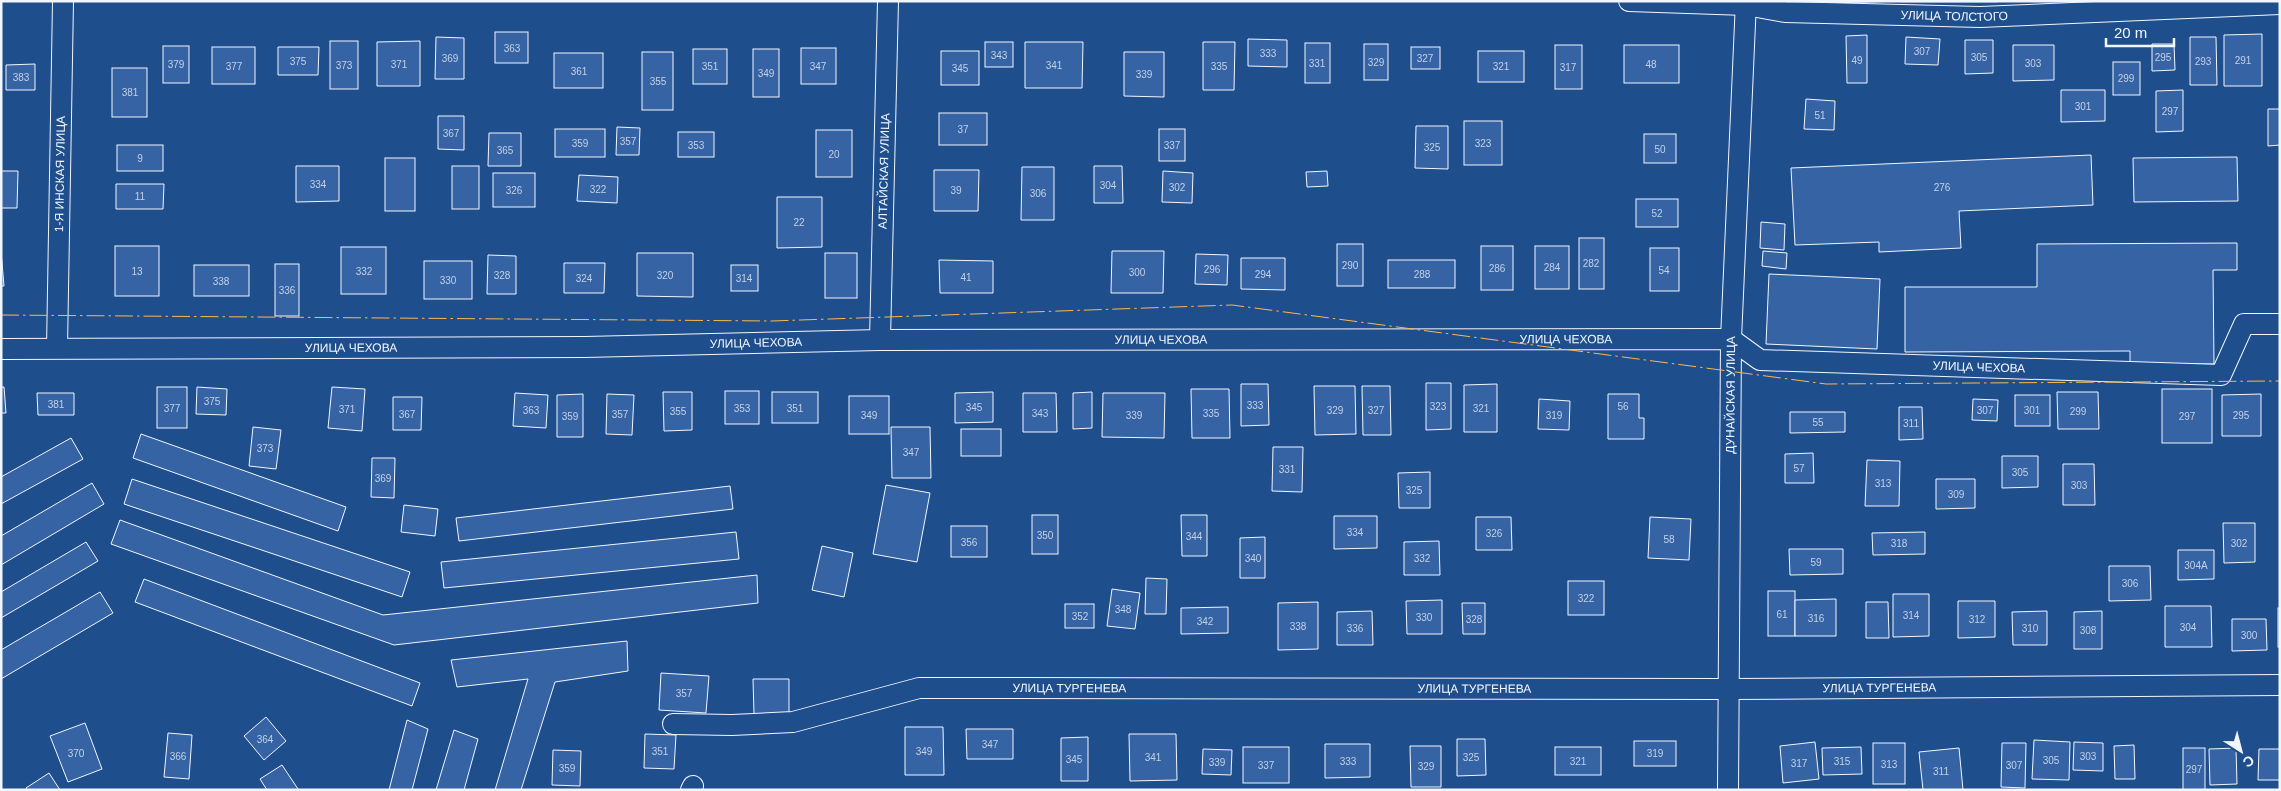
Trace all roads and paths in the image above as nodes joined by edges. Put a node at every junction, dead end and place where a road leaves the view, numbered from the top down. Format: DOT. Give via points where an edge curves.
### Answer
graph roads {
  1 [pos="63,1"];
  2 [pos="888,1"];
  3 [pos="1629,1"];
  4 [pos="1746,3"];
  5 [pos="2280,4"];
  6 [pos="2280,324"];
  7 [pos="1731,339"];
  8 [pos="880,340"];
  9 [pos="56,348"];
  10 [pos="1,349"];
  11 [pos="2280,685"];
  12 [pos="1730,689"];
  13 [pos="673,724"];
  14 [pos="1728,790"];
  1 -- 9 [label="street, 1-Я ИНСКАЯ УЛИЦА"];
  2 -- 8 [label="street, АЛТАЙСКАЯ УЛИЦА"];
  3 -- 4 [label="street, УЛИЦА ТОЛСТОГО"];
  4 -- 5 [label="street, УЛИЦА ТОЛСТОГО" via="1785,12 1980,17"];
  4 -- 7 [label="street, ДУНАЙСКАЯ УЛИЦА"];
  6 -- 7 [label="street, УЛИЦА ЧЕХОВА" via="2244,324 2221,375 1760,360"];
  7 -- 8 [label="street, УЛИЦА ЧЕХОВА"];
  7 -- 12 [label="street, ДУНАЙСКАЯ УЛИЦА"];
  8 -- 9 [label="street, УЛИЦА ЧЕХОВА" via="585,347"];
  9 -- 10 [label="street, УЛИЦА ЧЕХОВА"];
  11 -- 12 [label="street, УЛИЦА ТУРГЕНЕВА"];
  12 -- 13 [label="street, УЛИЦА ТУРГЕНЕВА" via="919,688 793,722"];
  12 -- 14 [label="street, ДУНАЙСКАЯ УЛИЦА"];
}
